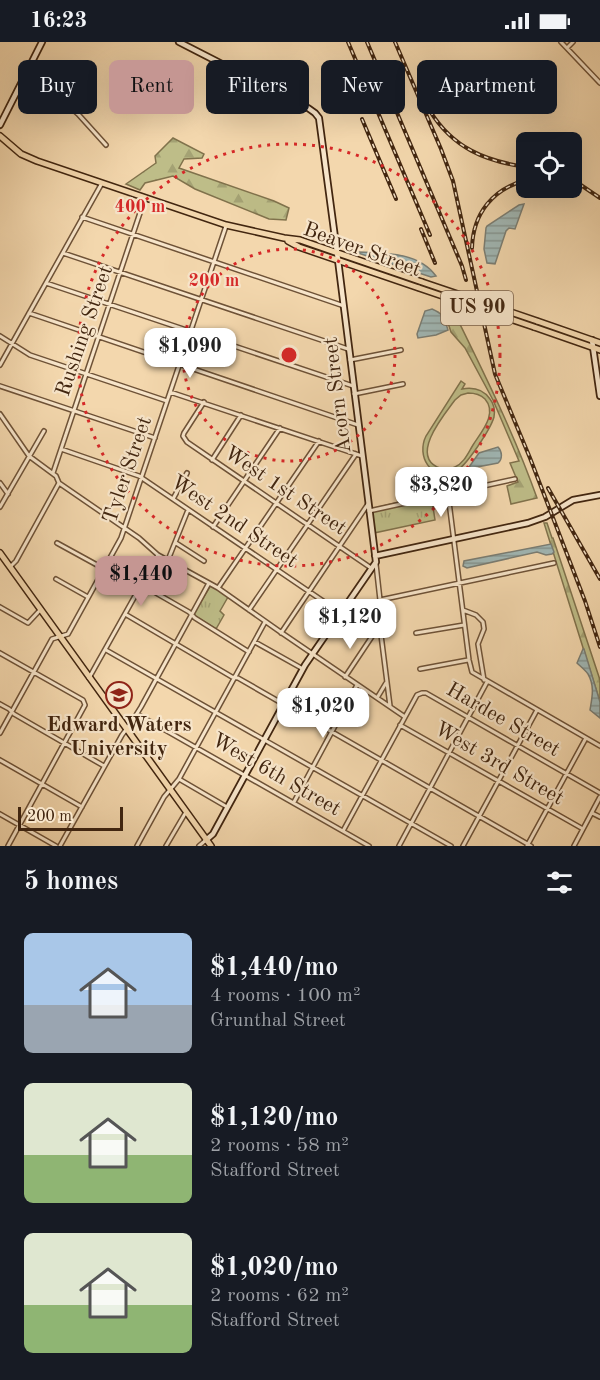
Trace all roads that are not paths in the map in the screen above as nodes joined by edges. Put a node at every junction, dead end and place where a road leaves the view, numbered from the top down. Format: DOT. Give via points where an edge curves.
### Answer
graph roads {
  1 [pos="42,42"];
  2 [pos="179,42"];
  3 [pos="561,42"];
  4 [pos="573,42"];
  5 [pos="567,48"];
  6 [pos="33,60"];
  7 [pos="600,83"];
  8 [pos="18,90"];
  9 [pos="78,114"];
  10 [pos="0,125"];
  11 [pos="0,136"];
  12 [pos="106,145"];
  13 [pos="102,183"];
  14 [pos="145,198"];
  15 [pos="82,217"];
  16 [pos="226,225"];
  17 [pos="134,235"];
  18 [pos="284,238"];
  19 [pos="63,253"];
  20 [pos="337,253"];
  21 [pos="338,260"];
  22 [pos="214,262"];
  23 [pos="121,272"];
  24 [pos="46,283"];
  25 [pos="421,285"];
  26 [pos="201,299"];
  27 [pos="110,305"];
  28 [pos="344,306"];
  29 [pos="29,314"];
  30 [pos="536,324"];
  31 [pos="190,332"];
  32 [pos="0,336"];
  33 [pos="99,337"];
  34 [pos="592,340"];
  35 [pos="600,343"];
  36 [pos="12,344"];
  37 [pos="593,348"];
  38 [pos="349,349"];
  39 [pos="401,350"];
  40 [pos="600,350"];
  41 [pos="350,360"];
  42 [pos="180,364"];
  43 [pos="0,365"];
  44 [pos="86,374"];
  45 [pos="403,384"];
  46 [pos="0,386"];
  47 [pos="353,386"];
  48 [pos="170,392"];
  49 [pos="354,394"];
  50 [pos="600,396"];
  51 [pos="167,402"];
  52 [pos="204,402"];
  53 [pos="74,411"];
  54 [pos="0,414"];
  55 [pos="242,415"];
  56 [pos="358,424"];
  57 [pos="280,428"];
  58 [pos="44,431"];
  59 [pos="155,438"];
  60 [pos="319,441"];
  61 [pos="61,449"];
  62 [pos="359,455"];
  63 [pos="30,456"];
  64 [pos="212,460"];
  65 [pos="187,472"];
  66 [pos="53,473"];
  67 [pos="142,478"];
  68 [pos="515,479"];
  69 [pos="244,481"];
  70 [pos="0,483"];
  71 [pos="59,483"];
  72 [pos="8,494"];
  73 [pos="448,494"];
  74 [pos="600,495"];
  75 [pos="173,499"];
  76 [pos="276,503"];
  77 [pos="368,504"];
  78 [pos="0,507"];
  79 [pos="188,510"];
  80 [pos="369,511"];
  81 [pos="308,525"];
  82 [pos="213,526"];
  83 [pos="125,528"];
  84 [pos="454,539"];
  85 [pos="57,543"];
  86 [pos="176,543"];
  87 [pos="340,546"];
  88 [pos="245,548"];
  89 [pos="0,554"];
  90 [pos="158,555"];
  91 [pos="375,559"];
  92 [pos="168,560"];
  93 [pos="204,561"];
  94 [pos="554,563"];
  95 [pos="10,567"];
  96 [pos="371,568"];
  97 [pos="104,569"];
  98 [pos="277,570"];
  99 [pos="56,579"];
  100 [pos="209,583"];
  101 [pos="459,584"];
  102 [pos="141,587"];
  103 [pos="218,588"];
  104 [pos="309,592"];
  105 [pos="88,597"];
  106 [pos="380,600"];
  107 [pos="0,607"];
  108 [pos="41,609"];
  109 [pos="249,610"];
  110 [pos="465,611"];
  111 [pos="125,614"];
  112 [pos="341,614"];
  113 [pos="192,615"];
  114 [pos="265,622"];
  115 [pos="464,625"];
  116 [pos="281,633"];
  117 [pos="416,633"];
  118 [pos="373,635"];
  119 [pos="381,635"];
  120 [pos="60,636"];
  121 [pos="255,642"];
  122 [pos="175,644"];
  123 [pos="106,650"];
  124 [pos="249,652"];
  125 [pos="0,653"];
  126 [pos="313,655"];
  127 [pos="469,660"];
  128 [pos="303,669"];
  129 [pos="420,669"];
  130 [pos="34,672"];
  131 [pos="345,677"];
  132 [pos="90,678"];
  133 [pos="156,678"];
  134 [pos="235,678"];
  135 [pos="387,681"];
  136 [pos="486,681"];
  137 [pos="357,685"];
  138 [pos="377,698"];
  139 [pos="0,704"];
  140 [pos="284,704"];
  141 [pos="390,707"];
  142 [pos="537,710"];
  143 [pos="12,712"];
  144 [pos="216,712"];
  145 [pos="137,714"];
  146 [pos="405,717"];
  147 [pos="469,717"];
  148 [pos="400,725"];
  149 [pos="127,729"];
  150 [pos="333,732"];
  151 [pos="0,733"];
  152 [pos="586,738"];
  153 [pos="264,740"];
  154 [pos="65,743"];
  155 [pos="518,745"];
  156 [pos="600,746"];
  157 [pos="197,747"];
  158 [pos="449,753"];
  159 [pos="0,760"];
  160 [pos="381,760"];
  161 [pos="105,766"];
  162 [pos="313,767"];
  163 [pos="567,774"];
  164 [pos="245,775"];
  165 [pos="179,779"];
  166 [pos="498,781"];
  167 [pos="42,784"];
  168 [pos="430,788"];
  169 [pos="170,790"];
  170 [pos="600,795"];
  171 [pos="362,796"];
  172 [pos="294,803"];
  173 [pos="82,807"];
  174 [pos="228,807"];
  175 [pos="547,809"];
  176 [pos="186,812"];
  177 [pos="592,813"];
  178 [pos="0,814"];
  179 [pos="479,816"];
  180 [pos="600,818"];
  181 [pos="411,824"];
  182 [pos="20,825"];
  183 [pos="583,830"];
  184 [pos="343,831"];
  185 [pos="206,840"];
  186 [pos="529,845"];
  187 [pos="8,846"];
  188 [pos="58,846"];
  189 [pos="137,846"];
  190 [pos="166,846"];
  191 [pos="199,846"];
  192 [pos="211,846"];
  193 [pos="369,846"];
  194 [pos="399,846"];
  195 [pos="451,846"];
  196 [pos="463,846"];
  197 [pos="574,846"];
  1 -- 6 [label="street"];
  2 -- 20 [label="street, Acorn Street" via="317,115"];
  3 -- 5 [label="street"];
  4 -- 5 [label="street"];
  5 -- 7 [label="street"];
  8 -- 10 [label="street"];
  9 -- 12 [label="street"];
  11 -- 13 [label="main road, Beaver Street / US 90" via="28,158"];
  13 -- 14 [label="main road, Beaver Street / US 90"];
  13 -- 15 [label="street"];
  14 -- 16 [label="main road, Beaver Street / US 90"];
  14 -- 17 [label="street, Rushing Street"];
  15 -- 17 [label="street"];
  15 -- 19 [label="street"];
  16 -- 18 [label="main road, Beaver Street / US 90"];
  16 -- 22 [label="street, Tyler Street"];
  17 -- 22 [label="street"];
  17 -- 23 [label="street, Rushing Street"];
  18 -- 20 [label="main road, Beaver Street / US 90"];
  18 -- 21 [label="main road, Beaver Street / US 90"];
  19 -- 23 [label="street"];
  19 -- 24 [label="street"];
  20 -- 21 [label="street, Acorn Street"];
  20 -- 25 [label="main road, Beaver Street / US 90"];
  21 -- 25 [label="main road, Beaver Street / US 90"];
  21 -- 28 [label="street, Acorn Street"];
  22 -- 26 [label="street, Tyler Street"];
  22 -- 28 [label="street"];
  23 -- 26 [label="street"];
  23 -- 27 [label="street, Rushing Street"];
  24 -- 27 [label="street"];
  24 -- 29 [label="street"];
  25 -- 30 [label="main road, Beaver Street / US 90, bridge"];
  26 -- 31 [label="street, Tyler Street"];
  26 -- 38 [label="street"];
  27 -- 31 [label="street"];
  27 -- 33 [label="street, Rushing Street"];
  28 -- 38 [label="street, Acorn Street"];
  29 -- 33 [label="street"];
  29 -- 36 [label="street"];
  30 -- 34 [label="main road, Beaver Street / US 90"];
  30 -- 37 [label="main road, Beaver Street / US 90"];
  31 -- 42 [label="street, Tyler Street"];
  31 -- 47 [label="street"];
  32 -- 36 [label="street"];
  33 -- 42 [label="street"];
  33 -- 44 [label="street, Rushing Street"];
  34 -- 35 [label="main road, Beaver Street / US 90"];
  34 -- 37 [label="street"];
  36 -- 43 [label="street"];
  36 -- 44 [label="street" via="30,355"];
  37 -- 40 [label="main road, Beaver Street / US 90"];
  37 -- 50 [label="street"];
  38 -- 41 [label="street, Acorn Street"];
  39 -- 41 [label="street"];
  41 -- 47 [label="street, Acorn Street"];
  42 -- 48 [label="street, Tyler Street"];
  42 -- 56 [label="street"];
  44 -- 51 [label="street"];
  44 -- 53 [label="street, Rushing Street"];
  45 -- 49 [label="street"];
  46 -- 53 [label="street"];
  47 -- 49 [label="street, Acorn Street"];
  48 -- 51 [label="street, Tyler Street"];
  48 -- 52 [label="street"];
  49 -- 56 [label="street, Acorn Street"];
  51 -- 59 [label="street, Tyler Street"];
  52 -- 55 [label="street"];
  52 -- 64 [label="street, West 1st Street" via="183,436"];
  53 -- 59 [label="street"];
  53 -- 61 [label="street, Rushing Street"];
  54 -- 63 [label="street"];
  55 -- 57 [label="street"];
  55 -- 64 [label="street"];
  56 -- 62 [label="street, Acorn Street"];
  57 -- 60 [label="street"];
  57 -- 69 [label="street"];
  58 -- 63 [label="street"];
  59 -- 67 [label="street, Tyler Street"];
  60 -- 62 [label="street"];
  60 -- 76 [label="street"];
  61 -- 66 [label="street, Rushing Street"];
  61 -- 67 [label="street, West 2nd Street"];
  62 -- 77 [label="street, Acorn Street"];
  62 -- 81 [label="street"];
  63 -- 66 [label="street"];
  63 -- 72 [label="street"];
  64 -- 69 [label="street, West 1st Street"];
  65 -- 75 [label="street"];
  66 -- 71 [label="street"];
  67 -- 75 [label="street, West 2nd Street"];
  67 -- 83 [label="street, Tyler Street"];
  68 -- 73 [label="street"];
  69 -- 76 [label="street, West 1st Street"];
  69 -- 82 [label="street"];
  70 -- 72 [label="street"];
  71 -- 83 [label="street"];
  71 -- 95 [label="street"];
  72 -- 78 [label="street"];
  73 -- 80 [label="street"];
  73 -- 84 [label="street"];
  74 -- 84 [label="street" via="573,500 528,523"];
  75 -- 79 [label="street, West 2nd Street"];
  76 -- 81 [label="street, West 1st Street"];
  76 -- 88 [label="street"];
  77 -- 80 [label="street, Acorn Street"];
  77 -- 87 [label="street"];
  79 -- 82 [label="street, West 2nd Street"];
  79 -- 86 [label="street"];
  80 -- 91 [label="street, Acorn Street"];
  81 -- 87 [label="street, West 1st Street"];
  81 -- 98 [label="street"];
  82 -- 88 [label="street, West 2nd Street"];
  83 -- 90 [label="street"];
  83 -- 97 [label="street, Tyler Street"];
  84 -- 91 [label="street"];
  84 -- 101 [label="street"];
  85 -- 97 [label="street"];
  86 -- 92 [label="street"];
  86 -- 93 [label="street"];
  87 -- 96 [label="street, West 1st Street"];
  87 -- 104 [label="street"];
  88 -- 98 [label="street, West 2nd Street"];
  88 -- 103 [label="street"];
  89 -- 95 [label="main road"];
  90 -- 92 [label="street"];
  90 -- 102 [label="street"];
  91 -- 96 [label="street"];
  91 -- 106 [label="street, Acorn Street"];
  92 -- 100 [label="street"];
  94 -- 101 [label="street"];
  95 -- 108 [label="main road"];
  96 -- 112 [label="street"];
  97 -- 102 [label="street"];
  97 -- 105 [label="street, Tyler Street"];
  98 -- 104 [label="street, West 2nd Street"];
  98 -- 109 [label="street"];
  99 -- 105 [label="street"];
  100 -- 103 [label="street"];
  100 -- 113 [label="street"];
  101 -- 106 [label="street"];
  101 -- 110 [label="street"];
  102 -- 111 [label="street"];
  102 -- 113 [label="street"];
  103 -- 109 [label="street"];
  104 -- 112 [label="street, West 2nd Street"];
  104 -- 116 [label="street"];
  105 -- 120 [label="street, Tyler Street" via="68,634"];
  106 -- 119 [label="street, Acorn Street"];
  107 -- 108 [label="street" via="28,623"];
  108 -- 120 [label="main road"];
  109 -- 114 [label="street"];
  110 -- 115 [label="street"];
  110 -- 136 [label="street" via="484,623 478,644"];
  111 -- 122 [label="street"];
  111 -- 123 [label="street"];
  112 -- 118 [label="street, West 2nd Street"];
  112 -- 126 [label="street"];
  113 -- 122 [label="street"];
  113 -- 124 [label="street"];
  114 -- 116 [label="street"];
  114 -- 121 [label="street"];
  115 -- 117 [label="street"];
  115 -- 127 [label="street"];
  116 -- 126 [label="street"];
  118 -- 119 [label="street"];
  118 -- 131 [label="street"];
  119 -- 135 [label="street, Acorn Street"];
  120 -- 130 [label="street, Tyler Street" via="52,639"];
  120 -- 132 [label="main road"];
  121 -- 124 [label="street"];
  121 -- 128 [label="street"];
  122 -- 133 [label="street"];
  122 -- 134 [label="street"];
  123 -- 132 [label="street"];
  123 -- 133 [label="street"];
  124 -- 134 [label="street"];
  125 -- 130 [label="street"];
  126 -- 128 [label="street"];
  126 -- 131 [label="street"];
  127 -- 129 [label="street"];
  127 -- 136 [label="street" via="472,672"];
  128 -- 140 [label="street"];
  130 -- 143 [label="street, Tyler Street"];
  130 -- 154 [label="street" via="85,703"];
  131 -- 137 [label="street"];
  132 -- 149 [label="main road"];
  133 -- 144 [label="street"];
  133 -- 145 [label="street"];
  134 -- 140 [label="street"];
  134 -- 144 [label="street"];
  135 -- 138 [label="street"];
  135 -- 141 [label="street, Acorn Street"];
  136 -- 142 [label="street"];
  136 -- 147 [label="street"];
  137 -- 138 [label="street"];
  137 -- 150 [label="street"];
  138 -- 141 [label="street"];
  139 -- 143 [label="street"];
  140 -- 150 [label="street"];
  140 -- 153 [label="street"];
  141 -- 146 [label="street"];
  142 -- 152 [label="street"];
  142 -- 155 [label="street"];
  143 -- 151 [label="street, Tyler Street"];
  143 -- 154 [label="street"];
  144 -- 153 [label="street"];
  144 -- 157 [label="street"];
  145 -- 149 [label="street"];
  145 -- 157 [label="street, West 6th Street"];
  146 -- 147 [label="street, Hardee Street" via="422,693"];
  146 -- 148 [label="street"];
  147 -- 155 [label="street, Hardee Street"];
  147 -- 158 [label="street"];
  148 -- 158 [label="street, West 3rd Street"];
  148 -- 160 [label="street"];
  149 -- 161 [label="street"];
  149 -- 169 [label="main road"];
  150 -- 160 [label="street"];
  150 -- 162 [label="street"];
  152 -- 156 [label="street"];
  152 -- 163 [label="street"];
  153 -- 162 [label="street"];
  153 -- 164 [label="street"];
  154 -- 161 [label="street"];
  154 -- 167 [label="street"];
  155 -- 163 [label="street, Hardee Street"];
  155 -- 166 [label="street"];
  157 -- 164 [label="street, West 6th Street"];
  157 -- 165 [label="street"];
  158 -- 166 [label="street, West 3rd Street"];
  158 -- 168 [label="street"];
  159 -- 167 [label="street"];
  160 -- 168 [label="street"];
  160 -- 171 [label="street"];
  161 -- 173 [label="street"];
  162 -- 171 [label="street"];
  162 -- 172 [label="street"];
  163 -- 170 [label="street, Hardee Street"];
  163 -- 175 [label="street"];
  164 -- 172 [label="street, West 6th Street"];
  164 -- 174 [label="street"];
  165 -- 169 [label="street"];
  165 -- 174 [label="street"];
  166 -- 175 [label="street, West 3rd Street"];
  166 -- 179 [label="street"];
  167 -- 173 [label="street"];
  167 -- 182 [label="street"];
  168 -- 179 [label="street"];
  168 -- 181 [label="street"];
  169 -- 176 [label="main road"];
  169 -- 189 [label="street"];
  170 -- 177 [label="street"];
  171 -- 181 [label="street"];
  171 -- 184 [label="street"];
  172 -- 184 [label="street, West 6th Street"];
  173 -- 188 [label="street"];
  174 -- 185 [label="street"];
  175 -- 183 [label="street, West 3rd Street"];
  175 -- 186 [label="street"];
  176 -- 185 [label="main road"];
  176 -- 190 [label="street"];
  177 -- 180 [label="street"];
  177 -- 183 [label="street"];
  178 -- 182 [label="street"];
  179 -- 186 [label="street"];
  179 -- 196 [label="street"];
  181 -- 194 [label="street"];
  181 -- 195 [label="street"];
  182 -- 187 [label="street"];
  182 -- 188 [label="street"];
  183 -- 197 [label="street"];
  184 -- 193 [label="street, West 6th Street"];
  185 -- 191 [label="street"];
  185 -- 192 [label="main road"];
}
